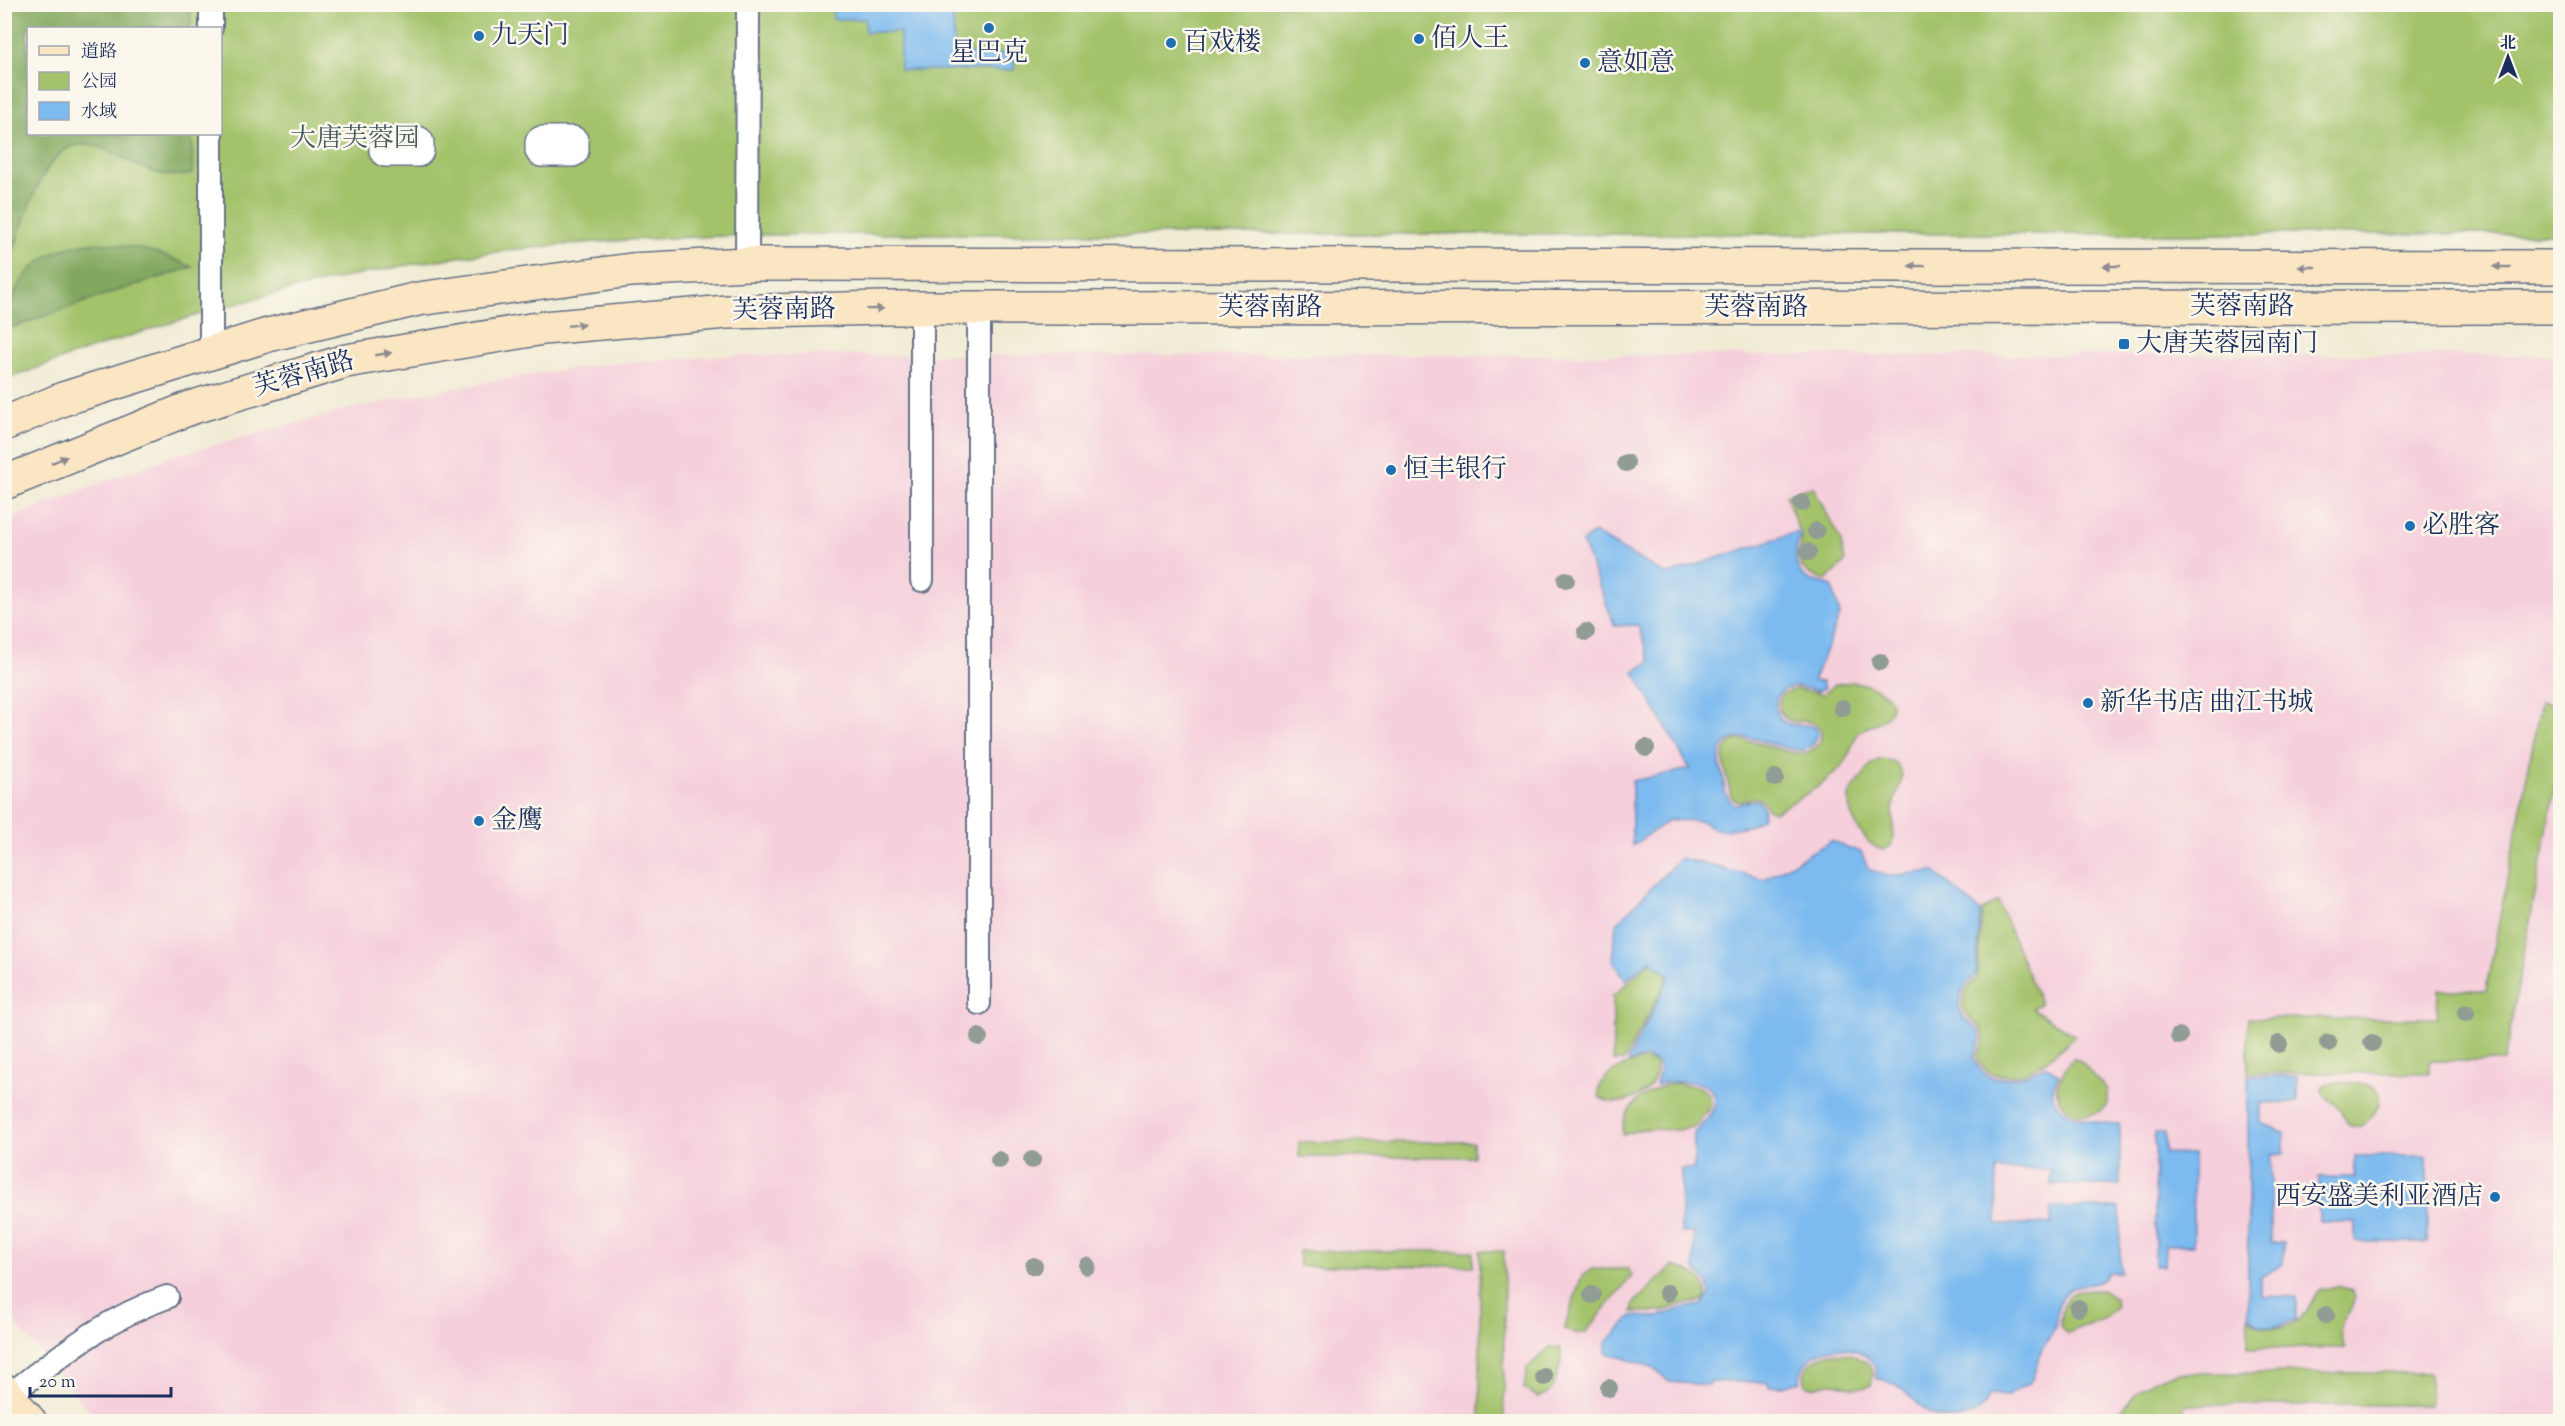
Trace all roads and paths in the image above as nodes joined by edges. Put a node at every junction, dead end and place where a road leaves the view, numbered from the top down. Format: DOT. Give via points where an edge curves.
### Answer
graph roads {
  1 [pos="211,4"];
  2 [pos="748,4"];
  3 [pos="211,27"];
  4 [pos="211,135"];
  5 [pos="747,264"];
  6 [pos="2560,267"];
  7 [pos="2560,307"];
  8 [pos="922,308"];
  9 [pos="979,308"];
  10 [pos="211,353"];
  11 [pos="4,424"];
  12 [pos="4,483"];
  13 [pos="922,580"];
  14 [pos="979,1003"];
  15 [pos="167,1297"];
  16 [pos="6,1393"];
  17 [pos="30,1422"];
  1 -- 3 [label="lane"];
  2 -- 5 [label="lane"];
  4 -- 10 [label="lane"];
  6 -- 5 [label="main road, 芙蓉南路, one-way"];
  5 -- 10 [label="main road, 芙蓉南路" via="632,270 418,299 268,335"];
  7 -- 9 [label="main road, 芙蓉南路"];
  8 -- 9 [label="main road, 芙蓉南路"];
  12 -- 8 [label="main road, 芙蓉南路, one-way" via="190,408 346,361 543,328 727,312"];
  8 -- 13 [label="lane"];
  9 -- 14 [label="lane"];
  10 -- 11 [label="main road, 芙蓉南路" via="63,399"];
  15 -- 16 [label="lane" via="132,1309 96,1330"];
  16 -- 17 [label="main road"];
}
